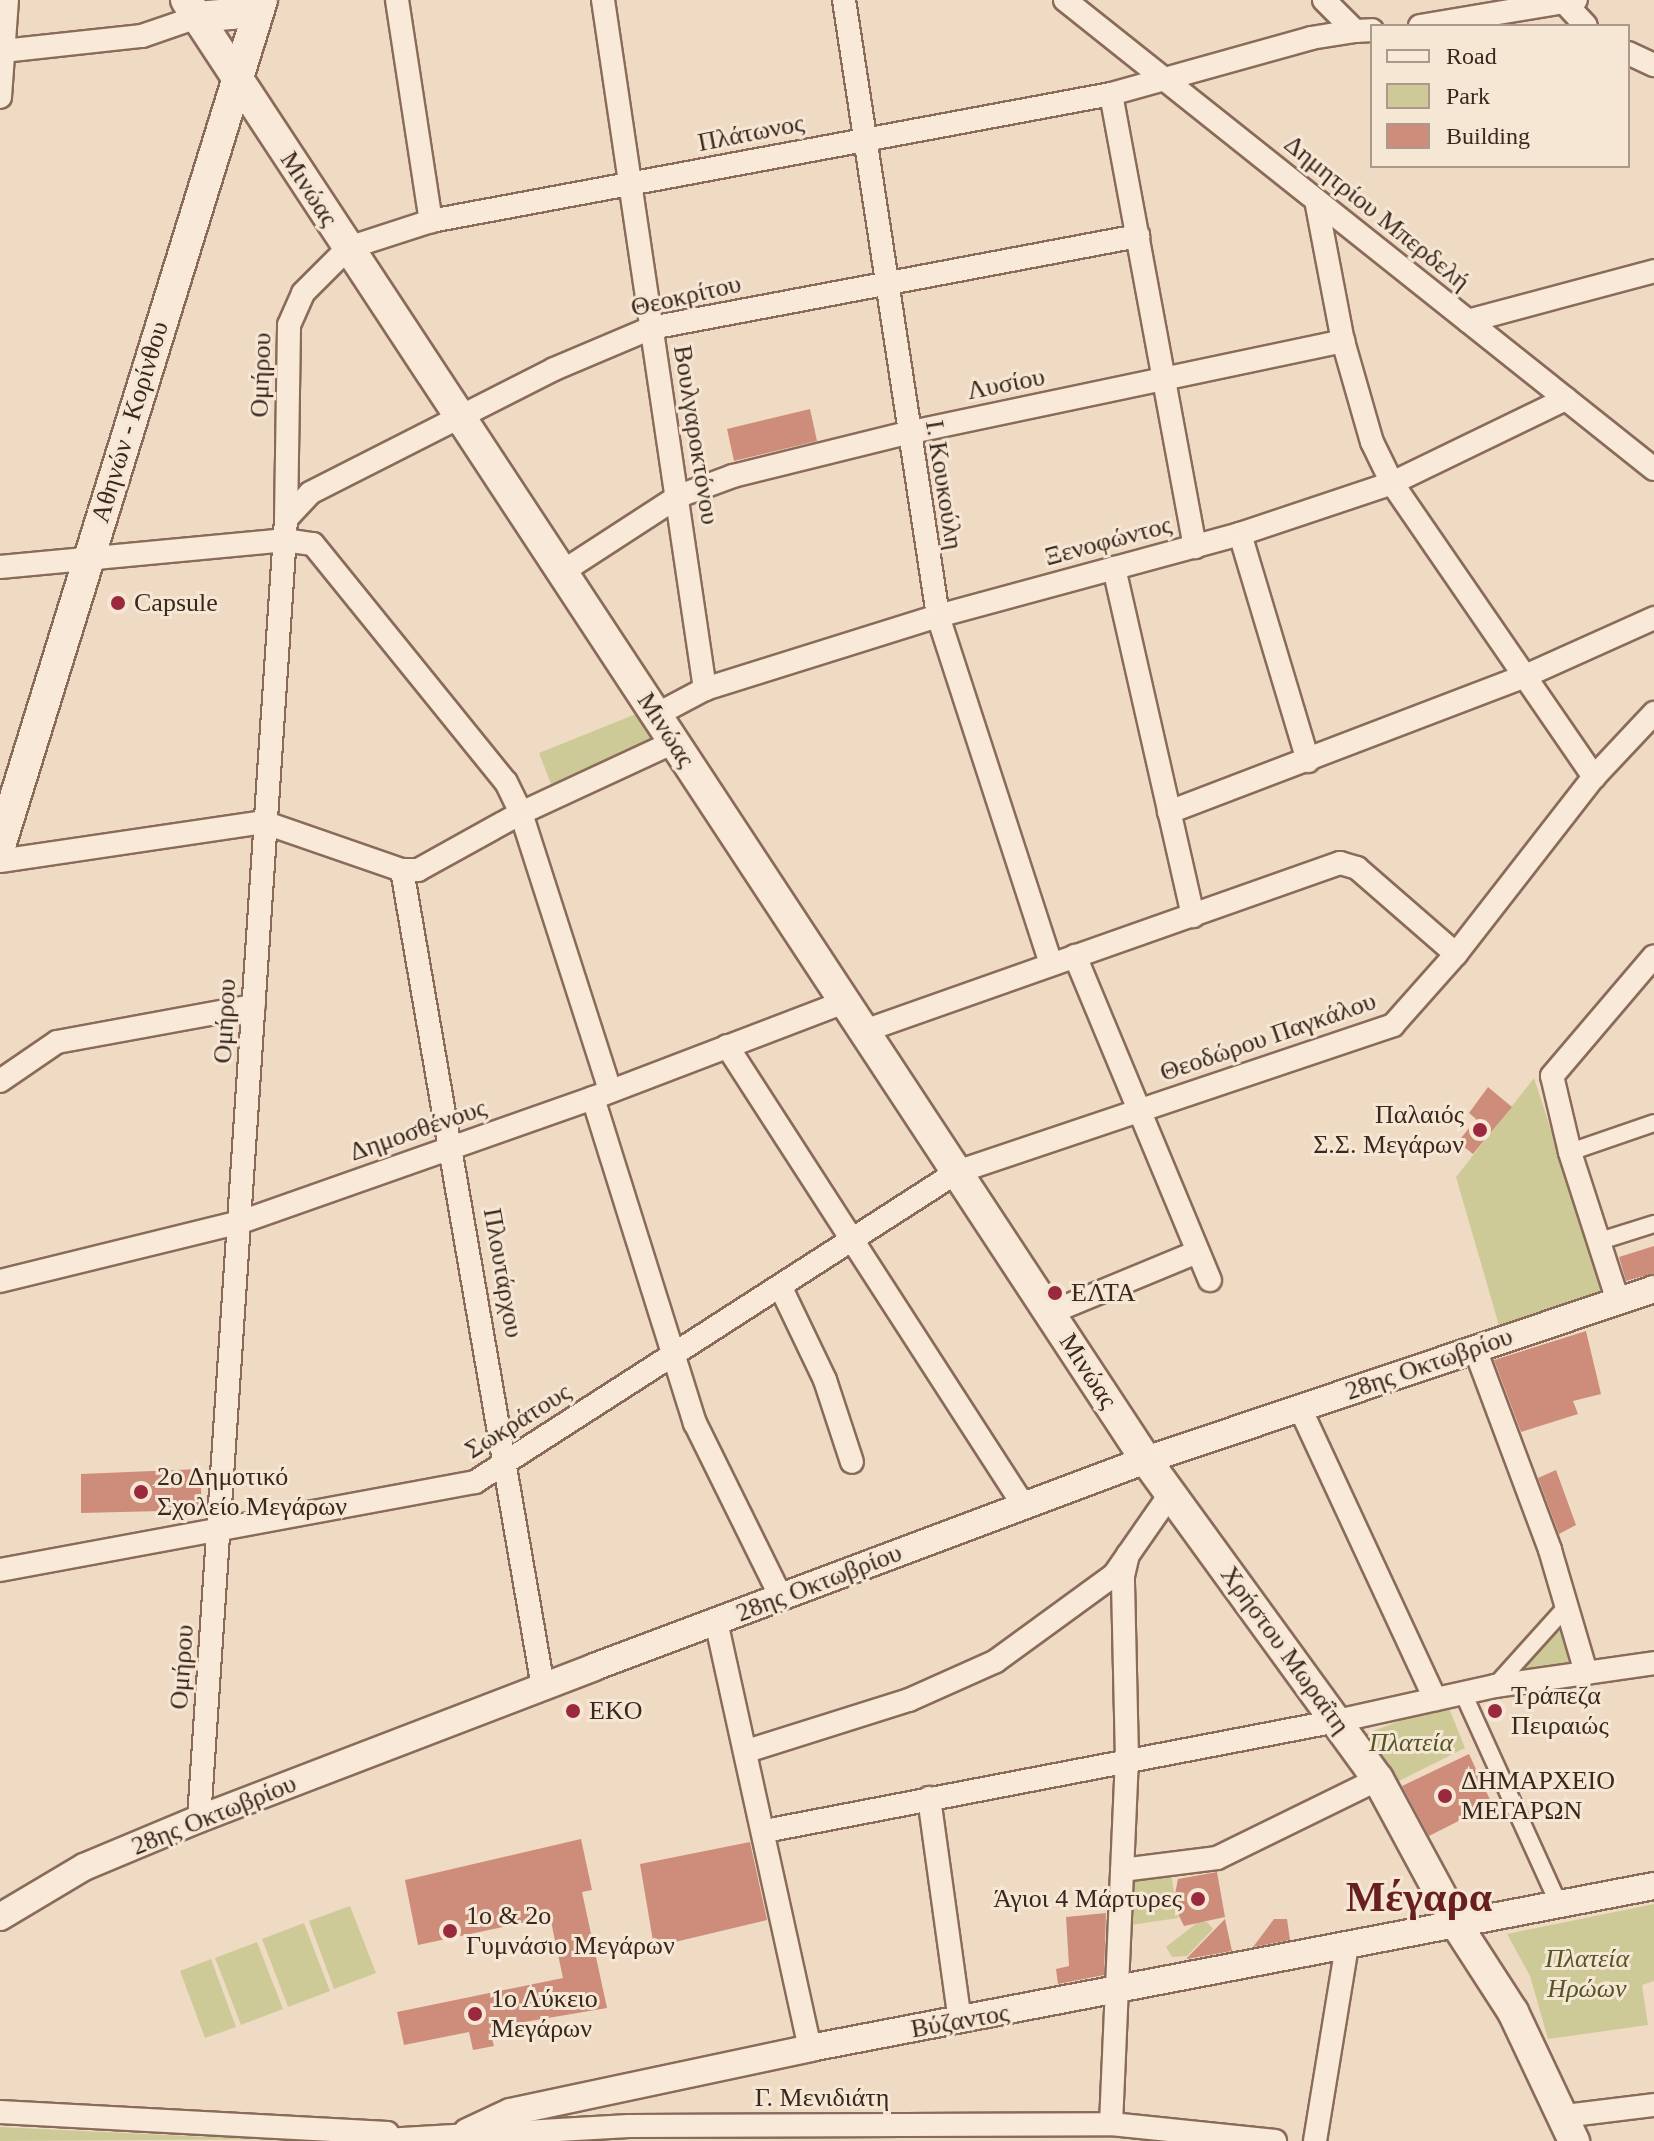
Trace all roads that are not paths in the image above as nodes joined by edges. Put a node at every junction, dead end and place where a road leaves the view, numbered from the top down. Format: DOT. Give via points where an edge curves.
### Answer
graph roads {
  1 [pos="7,0"];
  2 [pos="261,0"];
  3 [pos="397,0"];
  4 [pos="603,0"];
  5 [pos="844,0"];
  6 [pos="1065,0"];
  7 [pos="1324,0"];
  8 [pos="1567,1"];
  9 [pos="192,8"];
  10 [pos="1432,24"];
  11 [pos="1584,24"];
  12 [pos="1363,31"];
  13 [pos="3,51"];
  14 [pos="1630,54"];
  15 [pos="1654,65"];
  16 [pos="235,76"];
  17 [pos="1165,80"];
  18 [pos="1111,94"];
  19 [pos="0,97"];
  20 [pos="865,140"];
  21 [pos="633,184"];
  22 [pos="1316,200"];
  23 [pos="431,221"];
  24 [pos="1138,236"];
  25 [pos="348,248"];
  26 [pos="1654,271"];
  27 [pos="887,285"];
  28 [pos="1468,321"];
  29 [pos="651,328"];
  30 [pos="1343,341"];
  31 [pos="1164,380"];
  32 [pos="1566,399"];
  33 [pos="459,417"];
  34 [pos="907,433"];
  35 [pos="1654,469"];
  36 [pos="1392,483"];
  37 [pos="679,496"];
  38 [pos="285,529"];
  39 [pos="1240,534"];
  40 [pos="1195,547"];
  41 [pos="88,559"];
  42 [pos="0,567"];
  43 [pos="1114,568"];
  44 [pos="562,572"];
  45 [pos="938,616"];
  46 [pos="1654,618"];
  47 [pos="1523,677"];
  48 [pos="705,689"];
  49 [pos="1654,713"];
  50 [pos="656,715"];
  51 [pos="674,742"];
  52 [pos="1308,761"];
  53 [pos="1594,777"];
  54 [pos="1169,812"];
  55 [pos="521,813"];
  56 [pos="263,822"];
  57 [pos="0,846"];
  58 [pos="0,861"];
  59 [pos="402,870"];
  60 [pos="1193,916"];
  61 [pos="1456,954"];
  62 [pos="1075,956"];
  63 [pos="1654,956"];
  64 [pos="1051,964"];
  65 [pos="845,1002"];
  66 [pos="254,1006"];
  67 [pos="864,1031"];
  68 [pos="727,1046"];
  69 [pos="0,1081"];
  70 [pos="602,1094"];
  71 [pos="1137,1111"];
  72 [pos="1654,1123"];
  73 [pos="453,1147"];
  74 [pos="1570,1152"];
  75 [pos="957,1172"];
  76 [pos="241,1222"];
  77 [pos="1654,1224"];
  78 [pos="850,1238"];
  79 [pos="1600,1241"];
  80 [pos="1197,1252"];
  81 [pos="1210,1280"];
  82 [pos="0,1281"];
  83 [pos="780,1286"];
  84 [pos="1654,1289"];
  85 [pos="1618,1301"];
  86 [pos="1050,1313"];
  87 [pos="1475,1349"];
  88 [pos="672,1356"];
  89 [pos="1300,1408"];
  90 [pos="1146,1460"];
  91 [pos="852,1462"];
  92 [pos="506,1464"];
  93 [pos="1171,1493"];
  94 [pos="1024,1506"];
  95 [pos="220,1528"];
  96 [pos="1128,1555"];
  97 [pos="0,1570"];
  98 [pos="781,1597"];
  99 [pos="1567,1606"];
  100 [pos="716,1621"];
  101 [pos="1654,1663"];
  102 [pos="1586,1672"];
  103 [pos="1495,1686"];
  104 [pos="548,1693"];
  105 [pos="1463,1693"];
  106 [pos="1435,1699"];
  107 [pos="1337,1721"];
  108 [pos="747,1751"];
  109 [pos="1127,1759"];
  110 [pos="1378,1779"];
  111 [pos="929,1798"];
  112 [pos="199,1819"];
  113 [pos="765,1831"];
  114 [pos="1122,1870"];
  115 [pos="1654,1886"];
  116 [pos="1560,1907"];
  117 [pos="0,1917"];
  118 [pos="1458,1927"];
  119 [pos="1347,1946"];
  120 [pos="1115,1993"];
  121 [pos="960,2021"];
  122 [pos="810,2048"];
  123 [pos="1654,2105"];
  124 [pos="0,2112"];
  125 [pos="1111,2124"];
  126 [pos="1569,2128"];
  127 [pos="420,2135"];
  128 [pos="459,2136"];
  129 [pos="1177,2136"];
  130 [pos="368,2141"];
  131 [pos="1275,2141"];
  132 [pos="1315,2141"];
  1 -- 13 [label="street"];
  2 -- 9 [label="main road" via="233,14"];
  2 -- 16 [label="main road, Αθηνών - Κορίνθου"];
  3 -- 23 [label="street"];
  4 -- 21 [label="street, Βουλγαροκτόνου"];
  5 -- 20 [label="street, Ι. Κουκούλη"];
  6 -- 17 [label="street, Δημητρίου Μπερδελή"];
  7 -- 12 [label="street"];
  8 -- 10 [label="street"];
  8 -- 11 [label="street"];
  9 -- 13 [label="street" via="142,36"];
  9 -- 16 [label="main road, Μινώας"];
  12 -- 17 [label="street, Πλάτωνος"];
  13 -- 19 [label="street"];
  14 -- 15 [label="street"];
  16 -- 25 [label="main road, Μινώας"];
  16 -- 41 [label="main road, Αθηνών - Κορίνθου"];
  17 -- 18 [label="street, Πλάτωνος"];
  17 -- 22 [label="street, Δημητρίου Μπερδελή"];
  18 -- 20 [label="street, Πλάτωνος"];
  18 -- 24 [label="street"];
  20 -- 21 [label="street, Πλάτωνος"];
  20 -- 27 [label="street, Ι. Κουκούλη"];
  21 -- 23 [label="street, Πλάτωνος"];
  21 -- 29 [label="street, Βουλγαροκτόνου"];
  22 -- 28 [label="street, Δημητρίου Μπερδελή"];
  22 -- 30 [label="street"];
  23 -- 25 [label="street, Πλάτωνος"];
  24 -- 27 [label="street, Θεοκρίτου"];
  24 -- 31 [label="street"];
  25 -- 33 [label="main road, Μινώας"];
  25 -- 38 [label="street, Ομήρου" via="303,293 289,325"];
  26 -- 28 [label="street"];
  27 -- 29 [label="street, Θεοκρίτου"];
  27 -- 34 [label="street, Ι. Κουκούλη"];
  28 -- 32 [label="street, Δημητρίου Μπερδελή"];
  29 -- 33 [label="street, Θεοκρίτου"];
  29 -- 37 [label="street, Βουλγαροκτόνου"];
  30 -- 31 [label="street, Λυσίου"];
  30 -- 36 [label="street" via="1372,442"];
  31 -- 34 [label="street, Λυσίου"];
  31 -- 40 [label="street"];
  32 -- 35 [label="street, Δημητρίου Μπερδελή"];
  32 -- 36 [label="street, Ξενοφώντος"];
  33 -- 38 [label="street, Θεοκρίτου" via="310,493"];
  33 -- 44 [label="main road, Μινώας"];
  34 -- 37 [label="street, Λυσίου" via="733,476"];
  34 -- 45 [label="street, Ι. Κουκούλη"];
  36 -- 39 [label="street, Ξενοφώντος"];
  36 -- 47 [label="street"];
  37 -- 44 [label="street, Λυσίου"];
  37 -- 48 [label="street, Βουλγαροκτόνου"];
  38 -- 41 [label="street"];
  38 -- 55 [label="street" via="313,544 506,782"];
  38 -- 56 [label="street, Ομήρου"];
  39 -- 40 [label="street, Ξενοφώντος"];
  39 -- 52 [label="street"];
  40 -- 43 [label="street, Ξενοφώντος"];
  41 -- 42 [label="street"];
  41 -- 57 [label="main road, Αθηνών - Κορίνθου"];
  43 -- 45 [label="street, Ξενοφώντος"];
  43 -- 54 [label="street"];
  44 -- 50 [label="main road, Μινώας"];
  45 -- 48 [label="street, Ξενοφώντος"];
  45 -- 64 [label="street, Ι. Κουκούλη"];
  46 -- 47 [label="street"];
  47 -- 52 [label="street"];
  47 -- 53 [label="street"];
  48 -- 50 [label="street, Ξενοφώντος"];
  49 -- 53 [label="street, Θεοδώρου Παγκάλου"];
  50 -- 51 [label="main road, Μινώας"];
  51 -- 55 [label="street"];
  51 -- 65 [label="main road, Μινώας"];
  52 -- 54 [label="street"];
  53 -- 61 [label="street, Θεοδώρου Παγκάλου"];
  54 -- 60 [label="street"];
  55 -- 59 [label="street" via="429,866"];
  55 -- 70 [label="street"];
  56 -- 58 [label="street"];
  56 -- 59 [label="street"];
  56 -- 66 [label="street, Ομήρου"];
  59 -- 73 [label="street, Πλουτάρχου"];
  60 -- 61 [label="street" via="1350,864"];
  60 -- 62 [label="street"];
  61 -- 71 [label="street, Θεοδώρου Παγκάλου" via="1393,1025"];
  62 -- 64 [label="street"];
  62 -- 71 [label="street"];
  63 -- 74 [label="street" via="1552,1076"];
  64 -- 67 [label="street"];
  65 -- 67 [label="main road, Μινώας"];
  65 -- 68 [label="street, Δημοσθένους"];
  66 -- 69 [label="street" via="57,1042"];
  66 -- 76 [label="street, Ομήρου"];
  67 -- 75 [label="main road, Μινώας"];
  68 -- 70 [label="street, Δημοσθένους"];
  68 -- 78 [label="street"];
  70 -- 73 [label="street, Δημοσθένους"];
  70 -- 88 [label="street"];
  71 -- 75 [label="street, Θεοδώρου Παγκάλου"];
  71 -- 80 [label="street"];
  72 -- 74 [label="street"];
  73 -- 76 [label="street, Δημοσθένους"];
  73 -- 92 [label="street, Πλουτάρχου"];
  74 -- 79 [label="street"];
  75 -- 78 [label="street, Σωκράτους"];
  75 -- 86 [label="main road, Μινώας"];
  76 -- 82 [label="street, Δημοσθένους"];
  76 -- 95 [label="street, Ομήρου"];
  77 -- 79 [label="street"];
  78 -- 83 [label="street, Σωκράτους"];
  78 -- 94 [label="street"];
  79 -- 85 [label="street"];
  80 -- 81 [label="street"];
  80 -- 86 [label="street"];
  83 -- 88 [label="street, Σωκράτους"];
  83 -- 91 [label="street" via="825,1380"];
  84 -- 85 [label="street, 28ης Οκτωβρίου"];
  85 -- 87 [label="street, 28ης Οκτωβρίου"];
  86 -- 90 [label="main road, Μινώας"];
  87 -- 89 [label="street, 28ης Οκτωβρίου"];
  87 -- 99 [label="street" via="1514,1446"];
  88 -- 92 [label="street, Σωκράτους"];
  88 -- 98 [label="street" via="704,1444"];
  89 -- 90 [label="street, 28ης Οκτωβρίου"];
  89 -- 106 [label="street"];
  90 -- 93 [label="main road, Χρήστου Μωραΐτη"];
  90 -- 94 [label="street, 28ης Οκτωβρίου"];
  92 -- 95 [label="street, Σωκράτους" via="464,1485"];
  92 -- 104 [label="street, Πλουτάρχου"];
  93 -- 96 [label="street"];
  93 -- 107 [label="main road, Χρήστου Μωραΐτη"];
  94 -- 98 [label="street, 28ης Οκτωβρίου"];
  95 -- 97 [label="street, Σωκράτους"];
  95 -- 112 [label="street, Ομήρου"];
  96 -- 108 [label="street" via="1114,1575 1062,1617 966,1676"];
  96 -- 109 [label="street" via="1123,1576"];
  98 -- 100 [label="street, 28ης Οκτωβρίου"];
  99 -- 102 [label="street"];
  99 -- 103 [label="street"];
  100 -- 104 [label="street, 28ης Οκτωβρίου"];
  100 -- 108 [label="street"];
  101 -- 102 [label="street"];
  102 -- 103 [label="street"];
  103 -- 105 [label="street"];
  104 -- 112 [label="street, 28ης Οκτωβρίου"];
  105 -- 106 [label="street"];
  105 -- 116 [label="street"];
  106 -- 107 [label="street"];
  107 -- 109 [label="street"];
  107 -- 110 [label="main road, Χρήστου Μωραΐτη"];
  108 -- 113 [label="street"];
  109 -- 111 [label="street"];
  109 -- 114 [label="street"];
  110 -- 114 [label="street" via="1217,1858"];
  110 -- 118 [label="main road, Χρήστου Μωραΐτη"];
  111 -- 113 [label="street"];
  111 -- 121 [label="street"];
  112 -- 117 [label="street, 28ης Οκτωβρίου" via="84,1867"];
  113 -- 122 [label="street"];
  114 -- 120 [label="street"];
  115 -- 116 [label="street, Βύζαντος"];
  116 -- 118 [label="street, Βύζαντος"];
  118 -- 119 [label="street, Βύζαντος"];
  118 -- 126 [label="main road, Χρήστου Μωραΐτη" via="1513,2012"];
  119 -- 120 [label="street, Βύζαντος"];
  119 -- 132 [label="street"];
  120 -- 121 [label="street, Βύζαντος"];
  120 -- 125 [label="street"];
  121 -- 122 [label="street, Βύζαντος"];
  122 -- 128 [label="street, Βύζαντος" via="510,2112"];
  123 -- 126 [label="street"];
  124 -- 127 [label="street"];
  125 -- 128 [label="street, Γ. Μενιδιάτη" via="629,2126"];
  125 -- 129 [label="street, Γ. Μενιδιάτη"];
  127 -- 128 [label="street, Γ. Μενιδιάτη"];
  127 -- 130 [label="street, Γ. Μενιδιάτη"];
  129 -- 131 [label="street, Γ. Μενιδιάτη"];
}
